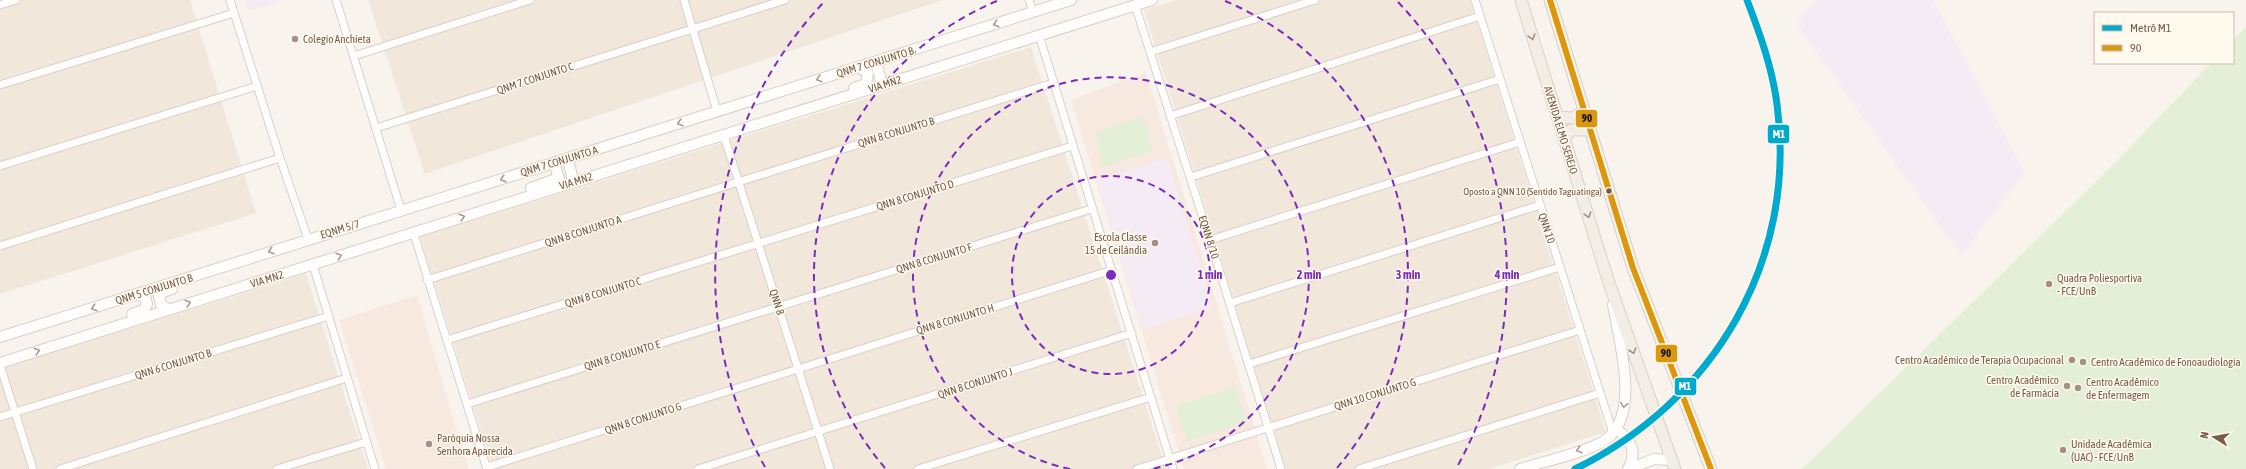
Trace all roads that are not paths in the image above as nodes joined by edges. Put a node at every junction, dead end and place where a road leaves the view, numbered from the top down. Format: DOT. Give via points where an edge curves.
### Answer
graph roads {
  1 [pos="16,0"];
  2 [pos="230,0"];
  3 [pos="336,0"];
  4 [pos="530,0"];
  5 [pos="684,0"];
  6 [pos="784,0"];
  7 [pos="1029,0"];
  8 [pos="1071,0"];
  9 [pos="1152,0"];
  10 [pos="1315,0"];
  11 [pos="1475,0"];
  12 [pos="1521,0"];
  13 [pos="1550,0"];
  14 [pos="0,5"];
  15 [pos="1135,5"];
  16 [pos="1033,12"];
  17 [pos="234,13"];
  18 [pos="1480,16"];
  19 [pos="692,28"];
  20 [pos="1039,35"];
  21 [pos="1150,52"];
  22 [pos="354,56"];
  23 [pos="876,62"];
  24 [pos="858,67"];
  25 [pos="1500,79"];
  26 [pos="1053,83"];
  27 [pos="0,85"];
  28 [pos="882,85"];
  29 [pos="257,86"];
  30 [pos="717,111"];
  31 [pos="1584,111"];
  32 [pos="1170,116"];
  33 [pos="1557,117"];
  34 [pos="773,120"];
  35 [pos="376,128"];
  36 [pos="1590,130"];
  37 [pos="724,136"];
  38 [pos="1564,139"];
  39 [pos="1520,142"];
  40 [pos="1072,146"];
  41 [pos="280,158"];
  42 [pos="568,159"];
  43 [pos="554,163"];
  44 [pos="0,166"];
  45 [pos="1190,177"];
  46 [pos="573,181"];
  47 [pos="738,182"];
  48 [pos="1540,205"];
  49 [pos="1091,209"];
  50 [pos="401,210"];
  51 [pos="478,212"];
  52 [pos="413,231"];
  53 [pos="308,239"];
  54 [pos="1210,240"];
  55 [pos="758,244"];
  56 [pos="0,246"];
  57 [pos="234,264"];
  58 [pos="313,265"];
  59 [pos="1560,267"];
  60 [pos="1112,270"];
  61 [pos="427,280"];
  62 [pos="1609,283"];
  63 [pos="134,295"];
  64 [pos="1230,303"];
  65 [pos="778,307"];
  66 [pos="169,308"];
  67 [pos="329,316"];
  68 [pos="1580,330"];
  69 [pos="1132,333"];
  70 [pos="0,337"];
  71 [pos="447,340"];
  72 [pos="60,343"];
  73 [pos="0,364"];
  74 [pos="1249,364"];
  75 [pos="798,368"];
  76 [pos="347,378"];
  77 [pos="1600,393"];
  78 [pos="1151,397"];
  79 [pos="467,404"];
  80 [pos="16,412"];
  81 [pos="0,417"];
  82 [pos="1269,428"];
  83 [pos="818,432"];
  84 [pos="1615,432"];
  85 [pos="366,442"];
  86 [pos="1170,459"];
  87 [pos="1673,465"];
  88 [pos="487,468"];
  89 [pos="33,469"];
  90 [pos="60,469"];
  91 [pos="277,469"];
  92 [pos="375,469"];
  93 [pos="698,469"];
  94 [pos="830,469"];
  95 [pos="918,469"];
  96 [pos="1137,469"];
  97 [pos="1173,469"];
  98 [pos="1281,469"];
  99 [pos="1359,469"];
  100 [pos="1520,469"];
  101 [pos="1629,469"];
  102 [pos="1710,469"];
  1 -- 14 [label="street"];
  2 -- 17 [label="street, EQNM 5/7"];
  3 -- 22 [label="street"];
  4 -- 22 [label="street"];
  5 -- 19 [label="street"];
  6 -- 19 [label="street, QNM 7 CONJUNTO C"];
  7 -- 16 [label="street"];
  8 -- 16 [label="main road, QNM 7 CONJUNTO B"];
  9 -- 15 [label="main road, VIA MN2"];
  10 -- 21 [label="street"];
  11 -- 18 [label="street, QNN 10"];
  12 -- 33 [label="main road, AVENIDA ELMO SEREJO, one-way"];
  13 -- 31 [label="main road"];
  15 -- 20 [label="main road, VIA MN2"];
  15 -- 21 [label="street, EQNN 8/10"];
  16 -- 23 [label="main road, QNM 7 CONJUNTO B, one-way"];
  17 -- 27 [label="street"];
  17 -- 29 [label="street, EQNM 5/7"];
  18 -- 25 [label="street, QNN 10"];
  18 -- 32 [label="street"];
  19 -- 30 [label="street"];
  19 -- 35 [label="street, QNM 7 CONJUNTO C"];
  20 -- 26 [label="street"];
  20 -- 28 [label="main road, VIA MN2"];
  21 -- 32 [label="street, EQNN 8/10"];
  22 -- 35 [label="street"];
  23 -- 24 [label="main road, QNM 7 CONJUNTO B"];
  23 -- 28 [label="main road"];
  24 -- 30 [label="main road, QNM 7 CONJUNTO B, one-way"];
  24 -- 34 [label="main road" via="868,73 866,84 812,101"];
  25 -- 39 [label="street, QNN 10"];
  25 -- 45 [label="street"];
  26 -- 40 [label="street"];
  26 -- 47 [label="street, QNN 8 CONJUNTO B"];
  28 -- 34 [label="main road, VIA MN2"];
  29 -- 41 [label="street, EQNM 5/7"];
  29 -- 44 [label="street"];
  30 -- 42 [label="main road, QNM 7 CONJUNTO A, one-way"];
  31 -- 33 [label="main road" via="1573,118"];
  31 -- 36 [label="main road"];
  32 -- 45 [label="street, EQNN 8/10"];
  33 -- 38 [label="main road, AVENIDA ELMO SEREJO"];
  34 -- 37 [label="main road, VIA MN2"];
  35 -- 50 [label="street"];
  36 -- 38 [label="main road" via="1575,129 1568,132"];
  36 -- 102 [label="main road" via="1633,268"];
  37 -- 46 [label="main road, VIA MN2"];
  37 -- 47 [label="street, QNN 8"];
  38 -- 62 [label="main road, AVENIDA ELMO SEREJO, one-way"];
  39 -- 48 [label="street, QNN 10"];
  39 -- 54 [label="street"];
  40 -- 49 [label="street"];
  40 -- 55 [label="street, QNN 8 CONJUNTO D"];
  41 -- 53 [label="street, EQNM 5/7"];
  41 -- 56 [label="street"];
  42 -- 43 [label="main road, QNM 7 CONJUNTO A"];
  42 -- 46 [label="main road"];
  43 -- 50 [label="main road, QNM 7 CONJUNTO A, one-way"];
  43 -- 51 [label="main road" via="559,178 507,197"];
  45 -- 54 [label="street, EQNN 8/10"];
  46 -- 51 [label="main road, VIA MN2"];
  47 -- 55 [label="street, QNN 8"];
  47 -- 61 [label="street, QNN 8 CONJUNTO A"];
  48 -- 59 [label="street, QNN 10"];
  48 -- 64 [label="street"];
  49 -- 60 [label="street"];
  49 -- 65 [label="street, QNN 8 CONJUNTO F"];
  50 -- 53 [label="main road, EQNM 5/7"];
  52 -- 51 [label="main road, VIA MN2, one-way"];
  58 -- 52 [label="main road, VIA MN2, one-way"];
  52 -- 61 [label="street"];
  53 -- 57 [label="main road, QNM 5 CONJUNTO B, one-way"];
  54 -- 64 [label="street, EQNN 8/10"];
  55 -- 65 [label="street, QNN 8"];
  55 -- 71 [label="street, QNN 8 CONJUNTO C"];
  57 -- 63 [label="main road, QNM 5 CONJUNTO B"];
  57 -- 66 [label="main road" via="213,276 163,292 159,300 161,305"];
  66 -- 58 [label="main road, VIA MN2, one-way"];
  58 -- 67 [label="street"];
  59 -- 68 [label="street, QNN 10"];
  59 -- 74 [label="street"];
  60 -- 69 [label="street"];
  60 -- 75 [label="street, QNN 8 CONJUNTO H"];
  61 -- 71 [label="street"];
  62 -- 84 [label="main road, AVENIDA ELMO SEREJO, one-way" via="1623,361 1625,389 1624,408"];
  62 -- 87 [label="main road, AVENIDA ELMO SEREJO, one-way"];
  63 -- 70 [label="main road, QNM 5 CONJUNTO B, one-way"];
  63 -- 72 [label="main road" via="145,296 147,304 144,310 95,326"];
  64 -- 74 [label="street, EQNN 8/10"];
  65 -- 75 [label="street, QNN 8"];
  65 -- 79 [label="street, QNN 8 CONJUNTO E"];
  66 -- 72 [label="main road, VIA MN2"];
  67 -- 76 [label="street"];
  67 -- 80 [label="street, QNN 6 CONJUNTO B"];
  68 -- 77 [label="street, QNN 10"];
  68 -- 82 [label="street, QNN 10 CONJUNTO G"];
  69 -- 78 [label="street"];
  69 -- 83 [label="street, QNN 8 CONJUNTO J"];
  71 -- 79 [label="street"];
  73 -- 72 [label="main road, VIA MN2, one-way"];
  73 -- 80 [label="street"];
  74 -- 82 [label="street, EQNN 8/10"];
  75 -- 83 [label="street, QNN 8"];
  75 -- 88 [label="street, QNN 8 CONJUNTO G"];
  76 -- 85 [label="street"];
  76 -- 90 [label="street"];
  77 -- 84 [label="street, QNN 10"];
  77 -- 99 [label="street"];
  78 -- 86 [label="street"];
  78 -- 95 [label="street"];
  79 -- 88 [label="street"];
  80 -- 81 [label="street, QNN 6 CONJUNTO B"];
  80 -- 89 [label="street"];
  82 -- 86 [label="street, QNN 10 CONJUNTO G"];
  82 -- 98 [label="street, EQNN 8/10"];
  83 -- 93 [label="street, QNN 8 CONJUNTO J"];
  83 -- 94 [label="street, QNN 8"];
  84 -- 100 [label="main road, one-way" via="1601,443"];
  84 -- 101 [label="main road" via="1628,439 1632,448 1633,459"];
  85 -- 91 [label="street"];
  85 -- 92 [label="street"];
  86 -- 96 [label="street, QNN 10 CONJUNTO G"];
  86 -- 97 [label="street"];
  87 -- 101 [label="main road" via="1654,459"];
}
